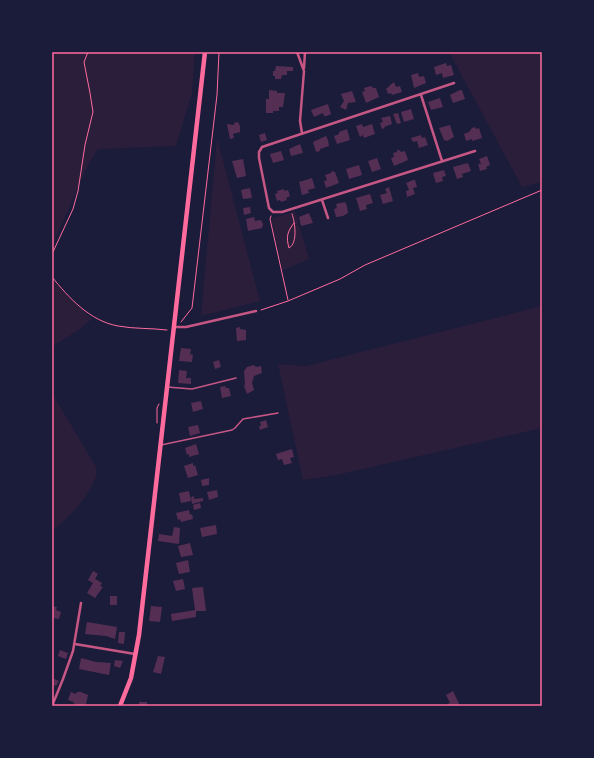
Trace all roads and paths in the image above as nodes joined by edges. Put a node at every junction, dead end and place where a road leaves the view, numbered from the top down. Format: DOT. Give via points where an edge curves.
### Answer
graph roads {
  1 [pos="88,52"];
  2 [pos="205,52"];
  3 [pos="219,52"];
  4 [pos="297,52"];
  5 [pos="305,52"];
  6 [pos="304,71"];
  7 [pos="454,83"];
  8 [pos="421,95"];
  9 [pos="302,133"];
  10 [pos="475,151"];
  11 [pos="442,161"];
  12 [pos="542,190"];
  13 [pos="322,200"];
  14 [pos="291,209"];
  15 [pos="273,212"];
  16 [pos="328,218"];
  17 [pos="294,223"];
  18 [pos="52,254"];
  19 [pos="52,277"];
  20 [pos="288,301"];
  21 [pos="256,311"];
  22 [pos="180,327"];
  23 [pos="174,328"];
  24 [pos="236,378"];
  25 [pos="168,388"];
  26 [pos="159,403"];
  27 [pos="278,413"];
  28 [pos="157,425"];
  29 [pos="161,445"];
  30 [pos="81,603"];
  31 [pos="74,644"];
  32 [pos="136,655"];
  33 [pos="52,706"];
  34 [pos="120,706"];
  1 -- 18 [label="path" via="84,62 93,112 73,209"];
  2 -- 23 [label="main road"];
  3 -- 22 [label="path" via="217,95 192,308 183,318"];
  4 -- 6 [label="street"];
  5 -- 6 [label="street"];
  6 -- 9 [label="street" via="300,121"];
  7 -- 8 [label="street"];
  8 -- 9 [label="street"];
  8 -- 11 [label="street"];
  9 -- 15 [label="street" via="260,150 259,158 268,205"];
  10 -- 11 [label="street"];
  11 -- 13 [label="street"];
  12 -- 20 [label="path" via="365,265 340,279"];
  13 -- 14 [label="street"];
  13 -- 16 [label="street"];
  14 -- 15 [label="street"];
  14 -- 17 [label="path"];
  15 -- 20 [label="path" via="270,219"];
  17 -- 17 [label="path" via="294,242 289,248 288,233"];
  19 -- 23 [label="path" via="81,308 102,321 117,326"];
  20 -- 21 [label="path"];
  21 -- 22 [label="street"];
  22 -- 23 [label="street"];
  23 -- 25 [label="main road"];
  24 -- 25 [label="lane" via="192,389"];
  25 -- 29 [label="main road"];
  26 -- 28 [label="path"];
  27 -- 29 [label="lane" via="243,419 232,430"];
  29 -- 32 [label="main road"];
  30 -- 31 [label="street"];
  31 -- 32 [label="street"];
  31 -- 33 [label="street"];
  32 -- 34 [label="main road" via="131,678"];
}
